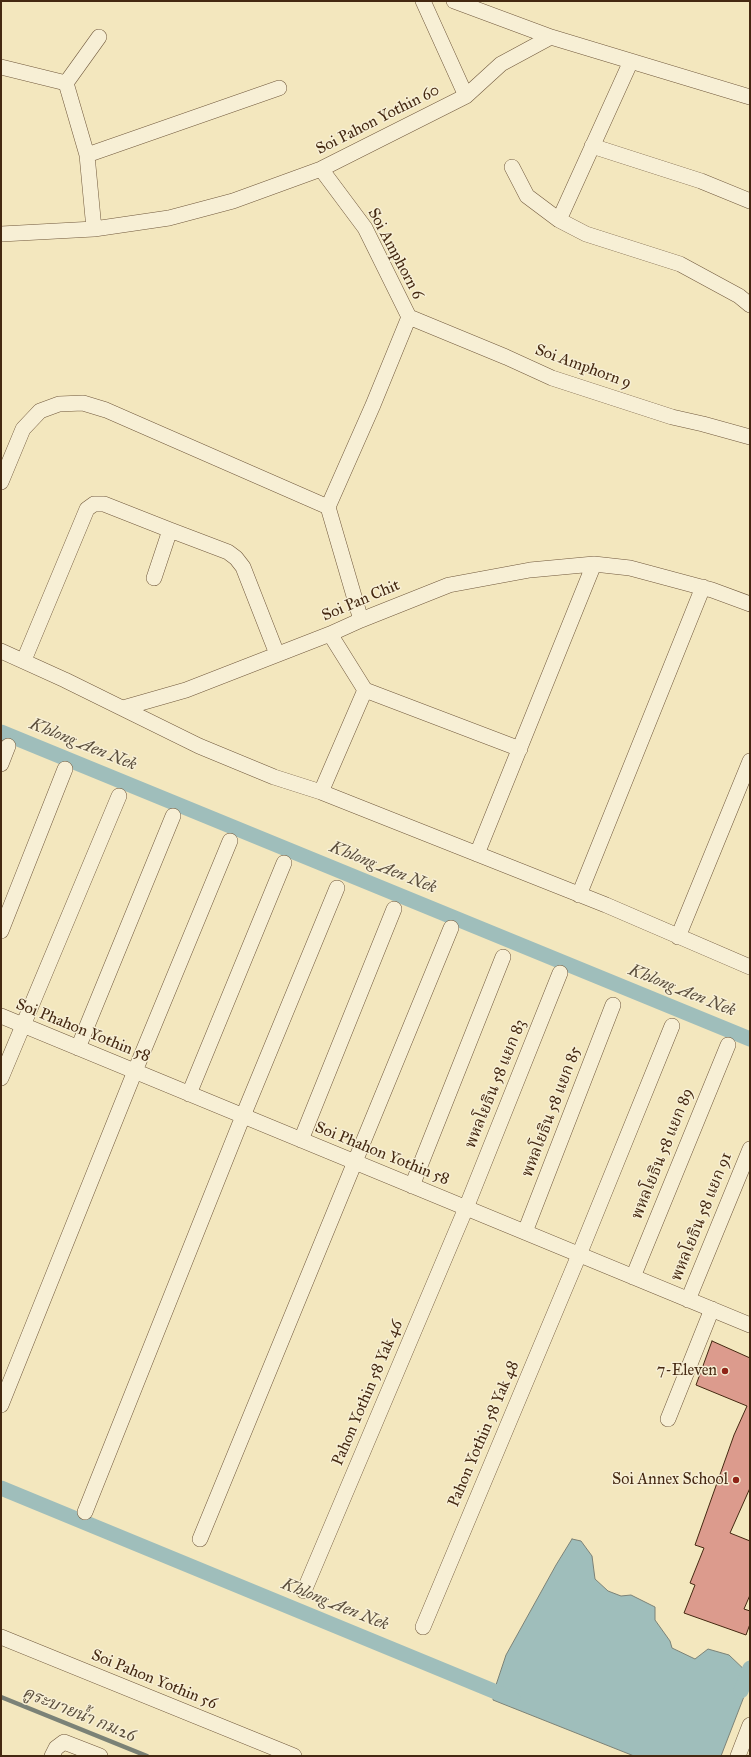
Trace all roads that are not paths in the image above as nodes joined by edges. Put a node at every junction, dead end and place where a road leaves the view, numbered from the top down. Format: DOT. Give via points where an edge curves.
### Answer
graph roads {
  1 [pos="423,1"];
  2 [pos="454,1"];
  3 [pos="99,37"];
  4 [pos="551,37"];
  5 [pos="631,61"];
  6 [pos="1,68"];
  7 [pos="66,83"];
  8 [pos="279,88"];
  9 [pos="466,96"];
  10 [pos="750,97"];
  11 [pos="592,146"];
  12 [pos="87,156"];
  13 [pos="512,167"];
  14 [pos="320,169"];
  15 [pos="750,200"];
  16 [pos="559,220"];
  17 [pos="94,229"];
  18 [pos="1,234"];
  19 [pos="750,305"];
  20 [pos="409,317"];
  21 [pos="750,436"];
  22 [pos="7,452"];
  23 [pos="1,482"];
  24 [pos="328,507"];
  25 [pos="170,530"];
  26 [pos="594,564"];
  27 [pos="154,578"];
  28 [pos="703,587"];
  29 [pos="750,604"];
  30 [pos="361,620"];
  31 [pos="330,634"];
  32 [pos="1,651"];
  33 [pos="277,654"];
  34 [pos="24,660"];
  35 [pos="365,690"];
  36 [pos="123,708"];
  37 [pos="8,746"];
  38 [pos="520,749"];
  39 [pos="750,761"];
  40 [pos="1,764"];
  41 [pos="65,769"];
  42 [pos="321,792"];
  43 [pos="119,796"];
  44 [pos="173,816"];
  45 [pos="230,841"];
  46 [pos="477,854"];
  47 [pos="284,863"];
  48 [pos="337,888"];
  49 [pos="579,895"];
  50 [pos="394,909"];
  51 [pos="451,928"];
  52 [pos="1,931"];
  53 [pos="678,936"];
  54 [pos="503,957"];
  55 [pos="750,968"];
  56 [pos="560,973"];
  57 [pos="613,1005"];
  58 [pos="1,1016"];
  59 [pos="22,1025"];
  60 [pos="672,1026"];
  61 [pos="728,1045"];
  62 [pos="78,1048"];
  63 [pos="135,1071"];
  64 [pos="1,1078"];
  65 [pos="189,1094"];
  66 [pos="243,1116"];
  67 [pos="301,1140"];
  68 [pos="750,1149"];
  69 [pos="355,1162"];
  70 [pos="412,1186"];
  71 [pos="466,1208"];
  72 [pos="525,1232"];
  73 [pos="579,1255"];
  74 [pos="633,1277"];
  75 [pos="688,1300"];
  76 [pos="712,1309"];
  77 [pos="748,1320"];
  78 [pos="1,1405"];
  79 [pos="668,1419"];
  80 [pos="85,1512"];
  81 [pos="200,1539"];
  82 [pos="304,1591"];
  83 [pos="423,1627"];
  84 [pos="1,1637"];
  85 [pos="750,1725"];
  86 [pos="52,1756"];
  87 [pos="100,1756"];
  88 [pos="294,1756"];
  89 [pos="738,1756"];
  1 -- 9 [label="street"];
  2 -- 4 [label="street"];
  3 -- 7 [label="street"];
  4 -- 5 [label="street"];
  4 -- 9 [label="street, Soi Pahon Yothin 60" via="500,64"];
  5 -- 10 [label="street"];
  5 -- 11 [label="street"];
  6 -- 7 [label="street"];
  7 -- 12 [label="street"];
  8 -- 12 [label="street"];
  9 -- 14 [label="street, Soi Pahon Yothin 60"];
  11 -- 15 [label="street" via="701,181"];
  11 -- 16 [label="street"];
  12 -- 17 [label="street"];
  13 -- 16 [label="street" via="527,196"];
  14 -- 17 [label="street, Soi Pahon Yothin 60" via="233,202 201,211"];
  14 -- 20 [label="street, Soi Amphorn 6" via="365,228"];
  16 -- 19 [label="street" via="586,234 680,264"];
  17 -- 18 [label="street, Soi Pahon Yothin 60"];
  20 -- 21 [label="street, Soi Amphorn 9" via="552,378 672,417"];
  20 -- 24 [label="street"];
  22 -- 23 [label="street"];
  22 -- 24 [label="street" via="23,429 40,412 59,404 83,403 106,410"];
  24 -- 30 [label="street"];
  25 -- 27 [label="street"];
  25 -- 33 [label="street" via="228,552 236,558 243,567"];
  25 -- 34 [label="street" via="104,504 94,504 87,509"];
  26 -- 28 [label="street, Soi Pan Chit" via="630,568"];
  26 -- 30 [label="street, Soi Pan Chit" via="530,570 449,585"];
  26 -- 38 [label="street"];
  28 -- 29 [label="street, Soi Pan Chit"];
  28 -- 49 [label="street"];
  30 -- 31 [label="street, Soi Pan Chit"];
  31 -- 33 [label="street, Soi Pan Chit"];
  31 -- 35 [label="street"];
  32 -- 34 [label="street"];
  33 -- 36 [label="street, Soi Pan Chit" via="186,690"];
  34 -- 36 [label="street"];
  35 -- 38 [label="street"];
  35 -- 42 [label="street"];
  36 -- 42 [label="street" via="199,746 274,777"];
  37 -- 40 [label="street"];
  38 -- 46 [label="street"];
  39 -- 53 [label="street"];
  41 -- 52 [label="street"];
  42 -- 46 [label="street"];
  43 -- 59 [label="street"];
  44 -- 62 [label="street"];
  45 -- 63 [label="street"];
  46 -- 49 [label="street"];
  47 -- 65 [label="street"];
  48 -- 66 [label="street"];
  49 -- 53 [label="street"];
  50 -- 67 [label="street"];
  51 -- 69 [label="street"];
  53 -- 55 [label="street"];
  54 -- 70 [label="street"];
  56 -- 71 [label="street, พหลโยธิน 58 แยก 83"];
  57 -- 72 [label="street, พหลโยธิน 58 แยก 85"];
  58 -- 59 [label="street, Soi Phahon Yothin 58"];
  59 -- 62 [label="street, Soi Phahon Yothin 58"];
  59 -- 64 [label="street"];
  60 -- 73 [label="street, Pahon Yothin 58 Yak 48"];
  61 -- 74 [label="street, พหลโยธิน 58 แยก 89"];
  62 -- 63 [label="street, Soi Phahon Yothin 58"];
  63 -- 65 [label="street, Soi Phahon Yothin 58"];
  63 -- 78 [label="street"];
  65 -- 66 [label="street, Soi Phahon Yothin 58"];
  66 -- 67 [label="street, Soi Phahon Yothin 58"];
  66 -- 80 [label="street"];
  67 -- 69 [label="street, Soi Phahon Yothin 58"];
  68 -- 75 [label="street, พหลโยธิน 58 แยก 91"];
  69 -- 70 [label="street, Soi Phahon Yothin 58"];
  69 -- 81 [label="street"];
  70 -- 71 [label="street, Soi Phahon Yothin 58"];
  71 -- 72 [label="street, Soi Phahon Yothin 58"];
  71 -- 82 [label="street, Pahon Yothin 58 Yak 46"];
  72 -- 73 [label="street, Soi Phahon Yothin 58"];
  73 -- 74 [label="street, Soi Phahon Yothin 58"];
  73 -- 83 [label="street, Pahon Yothin 58 Yak 48"];
  74 -- 75 [label="street, Soi Phahon Yothin 58"];
  75 -- 76 [label="street, Soi Phahon Yothin 58"];
  76 -- 77 [label="street, Soi Phahon Yothin 58"];
  76 -- 79 [label="street"];
  84 -- 88 [label="street, Soi Pahon Yothin 56"];
  85 -- 89 [label="street"];
  86 -- 87 [label="street" via="56,1748 64,1742"];
}
